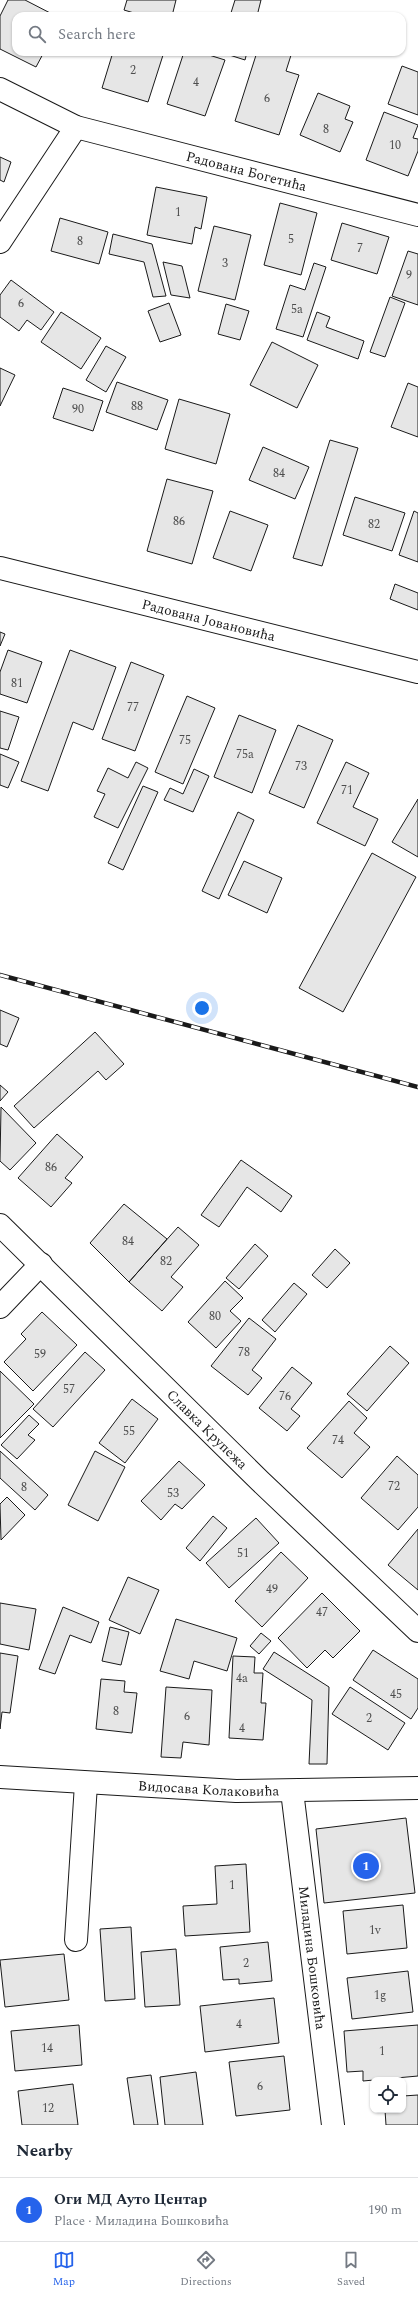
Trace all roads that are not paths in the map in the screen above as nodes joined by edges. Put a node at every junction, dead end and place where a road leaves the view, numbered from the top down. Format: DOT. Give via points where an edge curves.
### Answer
graph roads {
  1 [pos="0,89"];
  2 [pos="76,127"];
  3 [pos="418,215"];
  4 [pos="0,242"];
  5 [pos="0,568"];
  6 [pos="418,672"];
  7 [pos="0,1225"];
  8 [pos="41,1264"];
  9 [pos="0,1307"];
  10 [pos="418,1631"];
  11 [pos="0,1777"];
  12 [pos="86,1784"];
  13 [pos="418,1788"];
  14 [pos="292,1791"];
  15 [pos="76,1940"];
  16 [pos="333,2125"];
  1 -- 2 [label="street, Радована Богетића"];
  2 -- 3 [label="street, Радована Богетића"];
  2 -- 4 [label="street"];
  5 -- 6 [label="street, Радована Јовановића"];
  7 -- 8 [label="street, Славка Крупежа"];
  8 -- 9 [label="street"];
  8 -- 10 [label="street, Славка Крупежа" via="260,1481"];
  11 -- 12 [label="street, Видосава Колаковића"];
  12 -- 14 [label="street, Видосава Колаковића"];
  12 -- 15 [label="street"];
  13 -- 14 [label="street, Видосава Колаковића"];
  14 -- 16 [label="street, Миладина Бошковића"];
}
